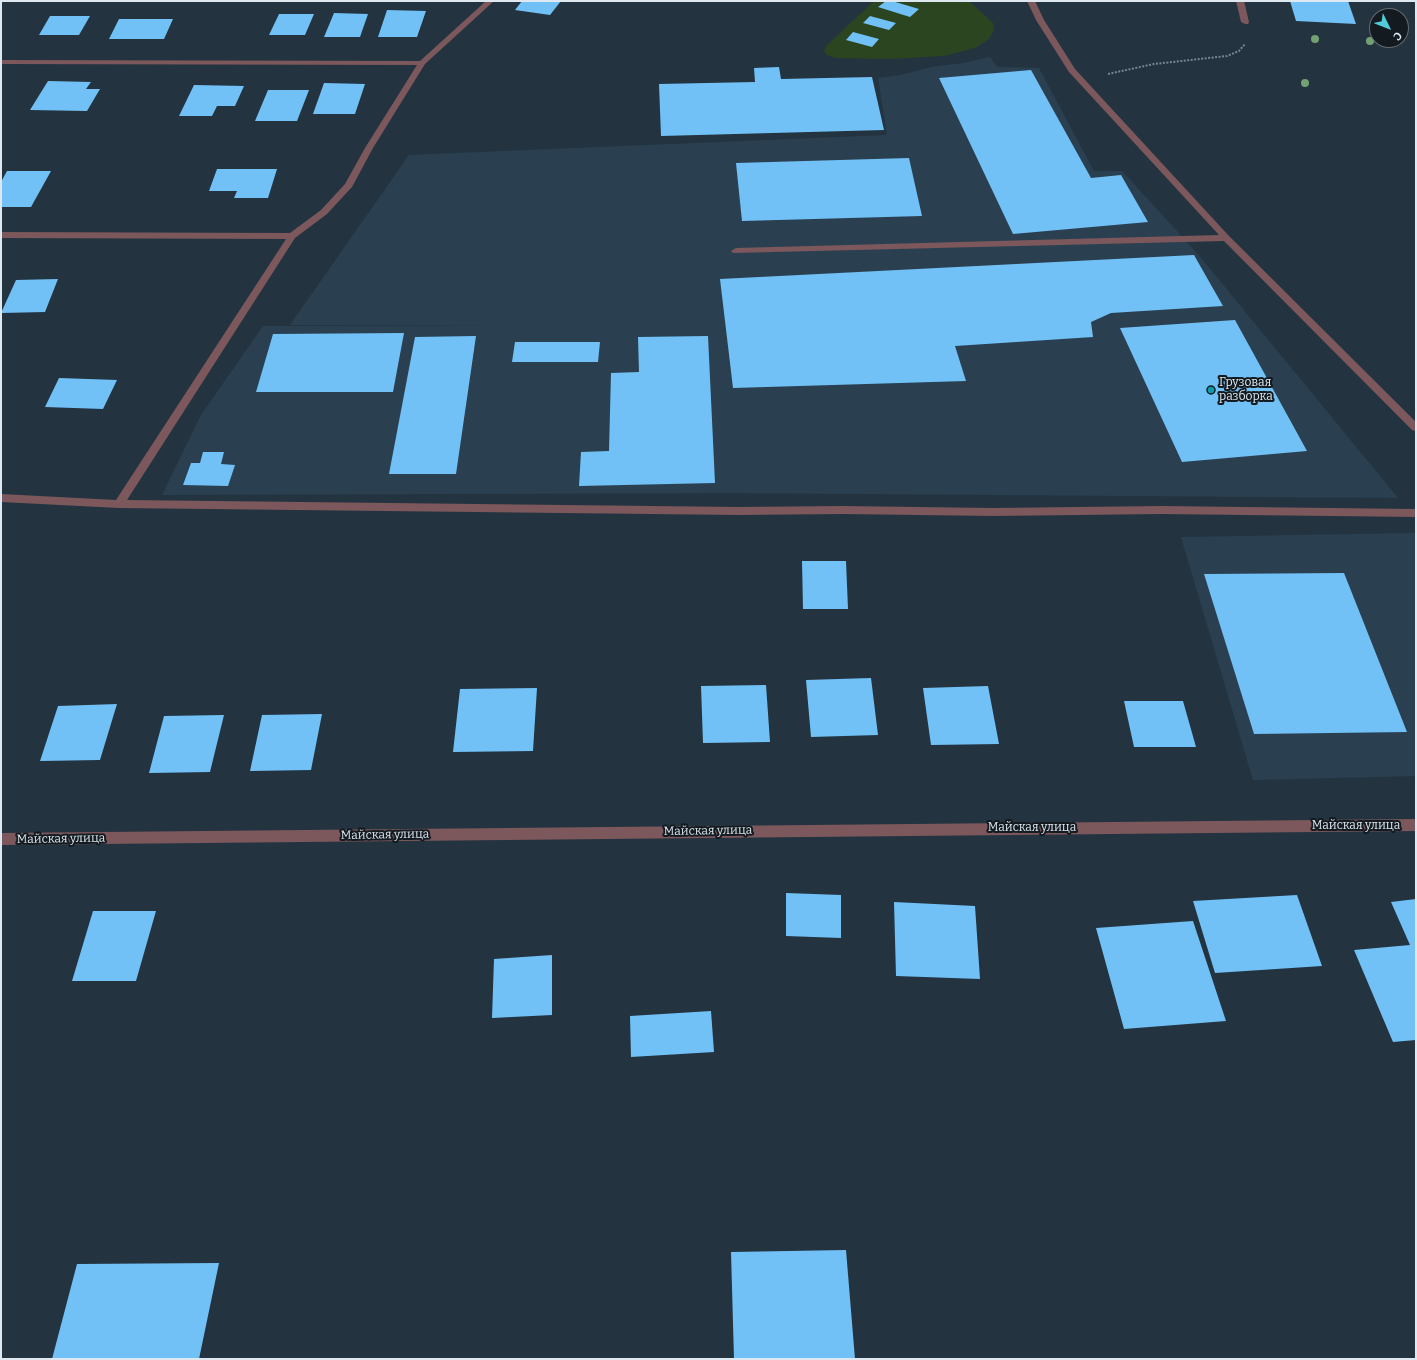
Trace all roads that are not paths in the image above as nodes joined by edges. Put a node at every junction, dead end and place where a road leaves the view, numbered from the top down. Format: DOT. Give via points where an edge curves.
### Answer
graph roads {
  1 [pos="490,1"];
  2 [pos="1031,1"];
  3 [pos="1240,1"];
  4 [pos="1245,22"];
  5 [pos="1,62"];
  6 [pos="422,63"];
  7 [pos="1,235"];
  8 [pos="292,236"];
  9 [pos="1226,238"];
  10 [pos="736,251"];
  11 [pos="1416,428"];
  12 [pos="1,498"];
  13 [pos="119,504"];
  14 [pos="1416,513"];
  15 [pos="1416,825"];
  16 [pos="1,839"];
  1 -- 6 [label="street"];
  2 -- 9 [label="street" via="1072,70"];
  3 -- 4 [label="street"];
  5 -- 6 [label="street"];
  6 -- 8 [label="street" via="349,185 324,212"];
  7 -- 8 [label="street"];
  8 -- 13 [label="street"];
  9 -- 10 [label="street"];
  9 -- 11 [label="street"];
  12 -- 13 [label="street"];
  13 -- 14 [label="street" via="739,511 1161,510"];
  15 -- 16 [label="street, Майская улица"];
}
